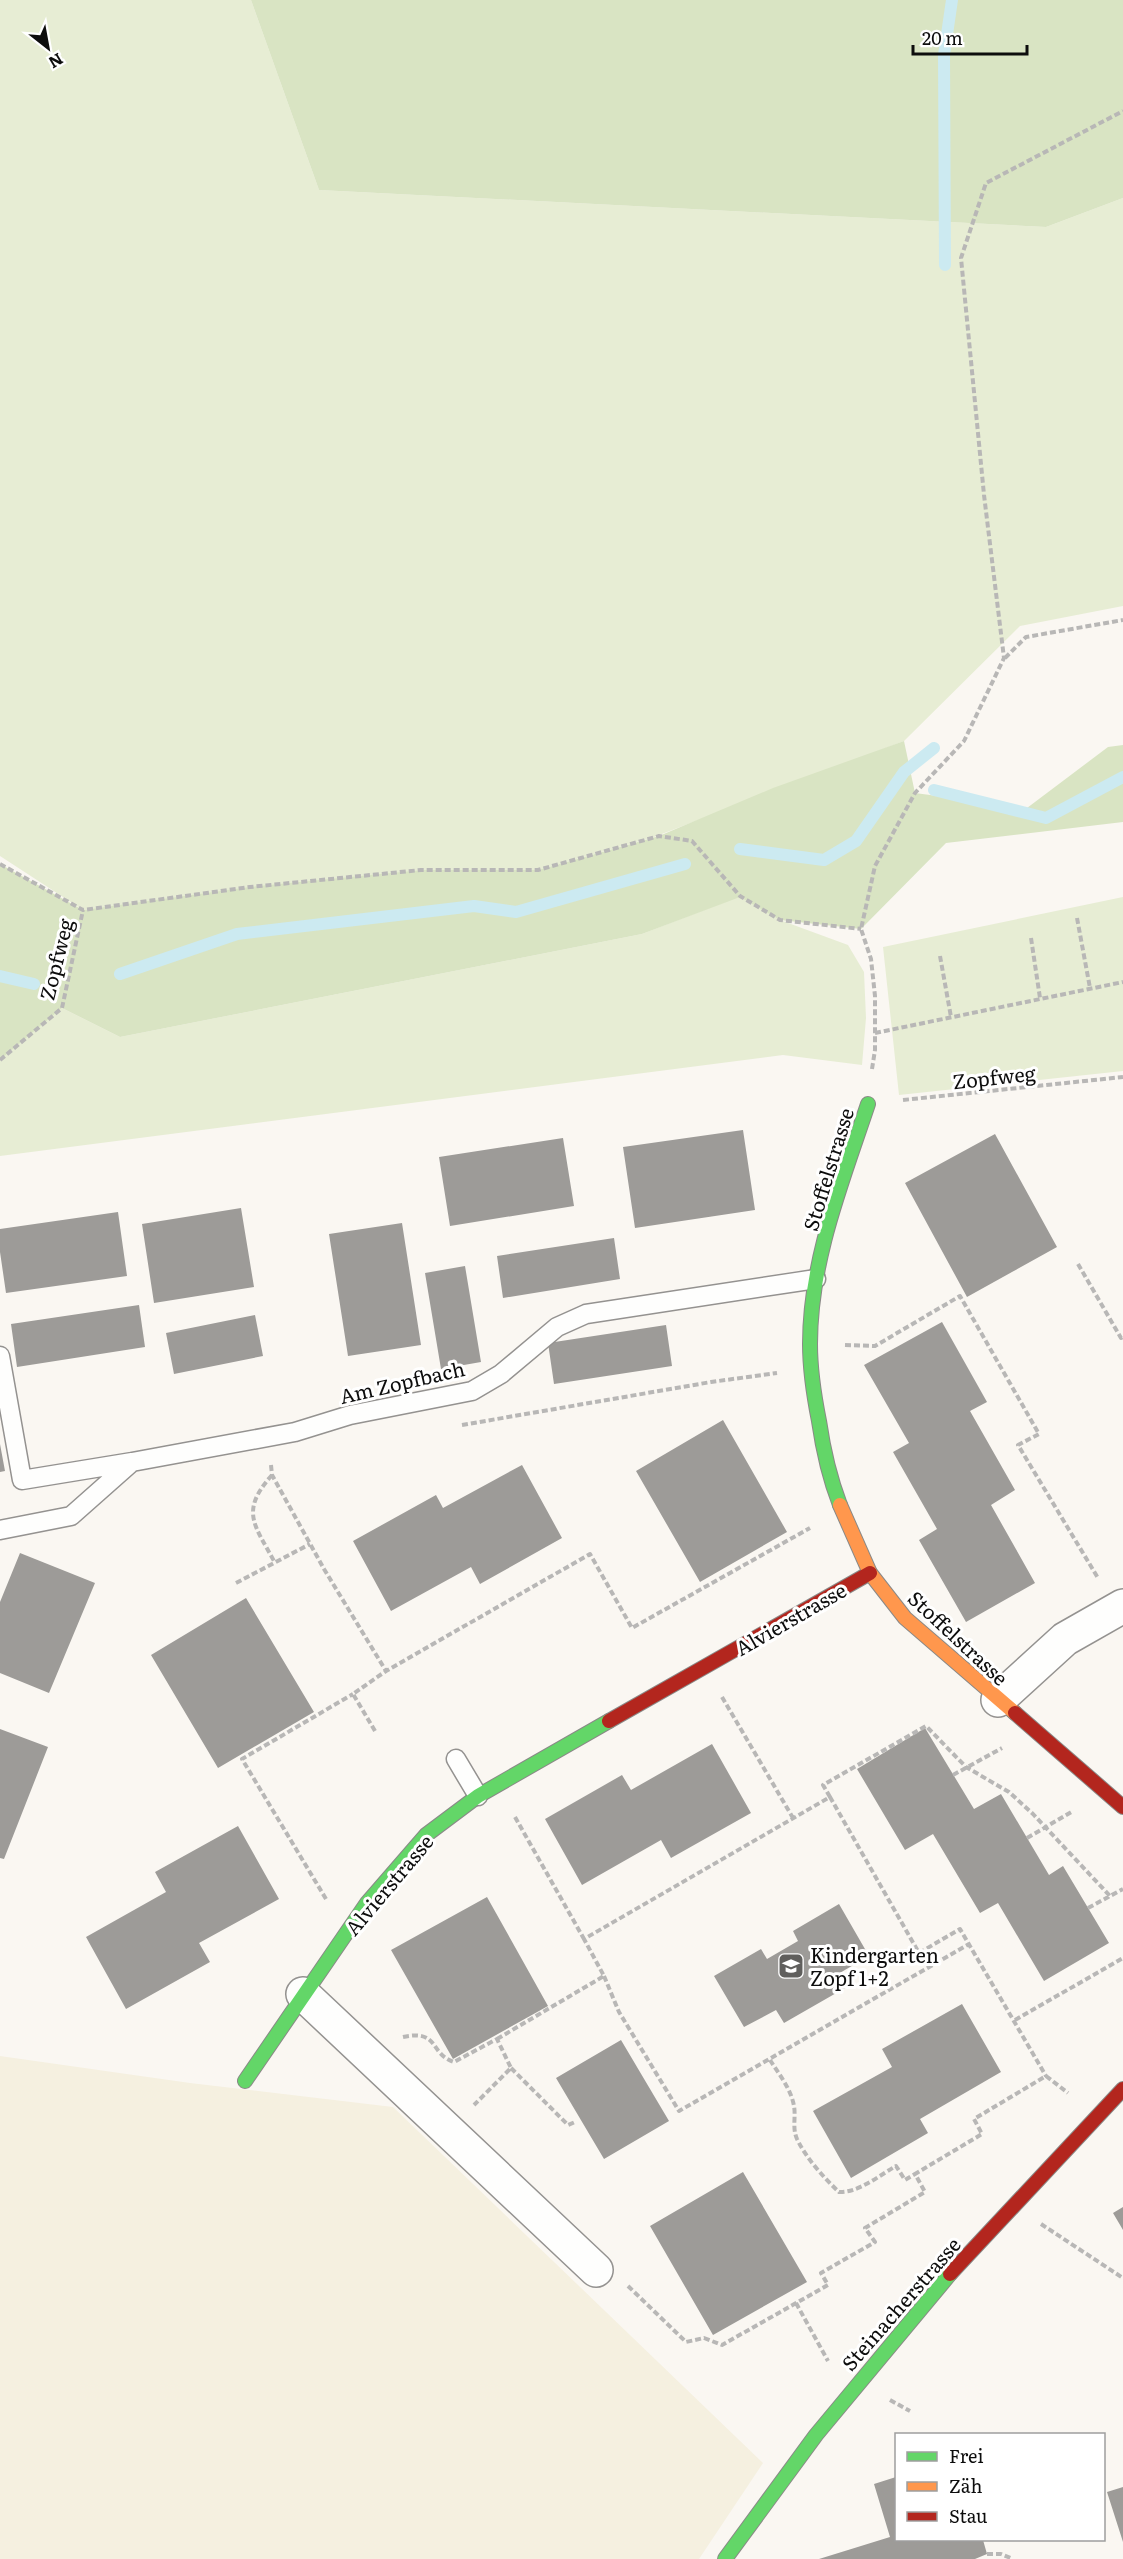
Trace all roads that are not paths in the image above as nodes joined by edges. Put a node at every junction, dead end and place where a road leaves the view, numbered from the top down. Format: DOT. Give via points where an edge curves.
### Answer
graph roads {
  1 [pos="868,1104"];
  2 [pos="816,1279"];
  3 [pos="0,1356"];
  4 [pos="132,1462"];
  5 [pos="0,1530"];
  6 [pos="870,1573"];
  7 [pos="1120,1608"];
  8 [pos="998,1700"];
  9 [pos="456,1759"];
  10 [pos="478,1796"];
  11 [pos="1123,1807"];
  12 [pos="303,1994"];
  13 [pos="245,2081"];
  14 [pos="1123,2089"];
  15 [pos="596,2270"];
  16 [pos="725,2559"];
  1 -- 2 [label="street, Stoffelstrasse" via="830,1216"];
  2 -- 4 [label="lane, Am Zopfbach" via="586,1314 557,1327 501,1374 472,1391 350,1414 295,1432"];
  2 -- 6 [label="street, Stoffelstrasse" via="810,1345 814,1394 827,1462"];
  3 -- 4 [label="lane, Am Zopfbach" via="22,1480"];
  4 -- 5 [label="lane" via="71,1516"];
  6 -- 8 [label="street, Stoffelstrasse" via="905,1618"];
  6 -- 10 [label="street, Alvierstrasse"];
  7 -- 8 [label="street" via="1065,1639"];
  8 -- 11 [label="street, Stoffelstrasse"];
  9 -- 10 [label="lane"];
  10 -- 12 [label="street, Alvierstrasse" via="426,1835 402,1860"];
  12 -- 13 [label="street, Alvierstrasse"];
  12 -- 15 [label="street"];
  14 -- 16 [label="street, Steinacherstrasse" via="1014,2202 847,2396"];
}
